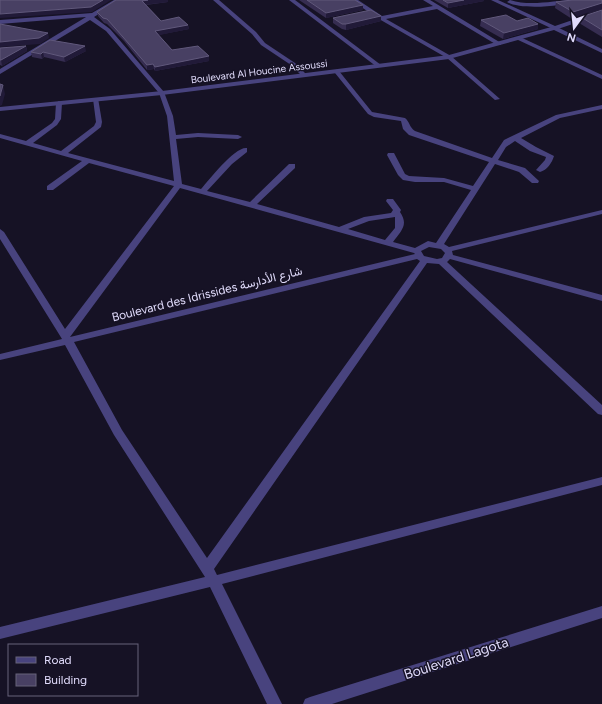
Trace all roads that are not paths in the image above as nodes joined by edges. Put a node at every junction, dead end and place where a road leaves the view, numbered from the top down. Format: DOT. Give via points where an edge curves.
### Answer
graph roads {
  1 [pos="118,0"];
  2 [pos="216,0"];
  3 [pos="292,0"];
  4 [pos="354,0"];
  5 [pos="427,0"];
  6 [pos="494,0"];
  7 [pos="507,0"];
  8 [pos="573,0"];
  9 [pos="439,7"];
  10 [pos="372,12"];
  11 [pos="602,12"];
  12 [pos="364,13"];
  13 [pos="93,16"];
  14 [pos="381,18"];
  15 [pos="329,20"];
  16 [pos="0,22"];
  17 [pos="322,22"];
  18 [pos="555,28"];
  19 [pos="518,38"];
  20 [pos="499,44"];
  21 [pos="41,47"];
  22 [pos="27,48"];
  23 [pos="602,50"];
  24 [pos="449,57"];
  25 [pos="379,66"];
  26 [pos="0,72"];
  27 [pos="337,72"];
  28 [pos="304,76"];
  29 [pos="602,77"];
  30 [pos="162,93"];
  31 [pos="96,99"];
  32 [pos="497,100"];
  33 [pos="59,103"];
  34 [pos="602,107"];
  35 [pos="0,109"];
  36 [pos="0,136"];
  37 [pos="173,137"];
  38 [pos="238,137"];
  39 [pos="516,138"];
  40 [pos="28,143"];
  41 [pos="244,150"];
  42 [pos="63,153"];
  43 [pos="391,155"];
  44 [pos="88,160"];
  45 [pos="493,161"];
  46 [pos="292,166"];
  47 [pos="540,170"];
  48 [pos="535,181"];
  49 [pos="178,186"];
  50 [pos="50,188"];
  51 [pos="475,189"];
  52 [pos="202,192"];
  53 [pos="390,201"];
  54 [pos="251,206"];
  55 [pos="396,212"];
  56 [pos="602,212"];
  57 [pos="339,230"];
  58 [pos="0,232"];
  59 [pos="387,243"];
  60 [pos="439,245"];
  61 [pos="420,256"];
  62 [pos="445,256"];
  63 [pos="602,298"];
  64 [pos="66,339"];
  65 [pos="0,357"];
  66 [pos="602,411"];
  67 [pos="602,482"];
  68 [pos="207,568"];
  69 [pos="213,581"];
  70 [pos="602,612"];
  71 [pos="0,633"];
  72 [pos="275,704"];
  73 [pos="310,704"];
  1 -- 13 [label="street"];
  2 -- 28 [label="street" via="263,44 289,61"];
  3 -- 17 [label="street"];
  4 -- 10 [label="street"];
  5 -- 9 [label="street"];
  6 -- 18 [label="street"];
  7 -- 8 [label="street" via="527,6"];
  9 -- 14 [label="street"];
  9 -- 20 [label="street"];
  10 -- 12 [label="street"];
  10 -- 14 [label="street"];
  11 -- 18 [label="street, Boulevard Al Houcine Assoussi"];
  13 -- 16 [label="street"];
  13 -- 21 [label="street"];
  13 -- 30 [label="street"];
  14 -- 24 [label="street"];
  15 -- 17 [label="street"];
  17 -- 25 [label="street"];
  18 -- 19 [label="street, Boulevard Al Houcine Assoussi"];
  18 -- 23 [label="street"];
  19 -- 20 [label="street, Boulevard Al Houcine Assoussi"];
  19 -- 29 [label="street"];
  20 -- 24 [label="street, Boulevard Al Houcine Assoussi"];
  21 -- 22 [label="street"];
  21 -- 26 [label="street"];
  24 -- 25 [label="street, Boulevard Al Houcine Assoussi"];
  24 -- 32 [label="street"];
  25 -- 27 [label="street, Boulevard Al Houcine Assoussi"];
  27 -- 28 [label="street, Boulevard Al Houcine Assoussi"];
  27 -- 45 [label="street" via="370,113 404,119 407,129 412,133"];
  28 -- 30 [label="street, Boulevard Al Houcine Assoussi"];
  30 -- 31 [label="street, Boulevard Al Houcine Assoussi"];
  30 -- 37 [label="street" via="170,116"];
  31 -- 33 [label="street, Boulevard Al Houcine Assoussi"];
  31 -- 42 [label="street" via="99,122 97,127"];
  33 -- 35 [label="street, Boulevard Al Houcine Assoussi"];
  33 -- 40 [label="street" via="55,124"];
  34 -- 39 [label="street" via="558,116"];
  36 -- 40 [label="street"];
  37 -- 38 [label="street"];
  37 -- 49 [label="street"];
  39 -- 45 [label="street" via="507,142"];
  39 -- 47 [label="street" via="550,156"];
  40 -- 42 [label="street"];
  41 -- 52 [label="street" via="229,162"];
  42 -- 44 [label="street"];
  43 -- 51 [label="street" via="406,178 444,180"];
  44 -- 49 [label="street"];
  44 -- 50 [label="street"];
  45 -- 48 [label="street" via="522,170"];
  45 -- 51 [label="street"];
  46 -- 54 [label="street"];
  49 -- 52 [label="street"];
  49 -- 64 [label="street"];
  51 -- 60 [label="street"];
  52 -- 54 [label="street"];
  53 -- 55 [label="street"];
  54 -- 57 [label="street"];
  55 -- 57 [label="street" via="394,215 356,222"];
  55 -- 59 [label="street" via="400,218 399,228"];
  56 -- 62 [label="street"];
  57 -- 59 [label="street"];
  58 -- 64 [label="street"];
  59 -- 61 [label="street"];
  60 -- 61 [label="street" via="422,245"];
  60 -- 62 [label="street"];
  61 -- 62 [label="street"];
  61 -- 64 [label="street, Boulevard des Idrissides شارع الأدارسة"];
  61 -- 68 [label="street"];
  62 -- 63 [label="street"];
  62 -- 66 [label="street"];
  64 -- 65 [label="street, Boulevard des Idrissides شارع الأدارسة"];
  64 -- 68 [label="street" via="118,432"];
  67 -- 69 [label="street"];
  68 -- 69 [label="street"];
  69 -- 71 [label="street"];
  69 -- 72 [label="street"];
  70 -- 73 [label="street, Boulevard Lagota"];
}
